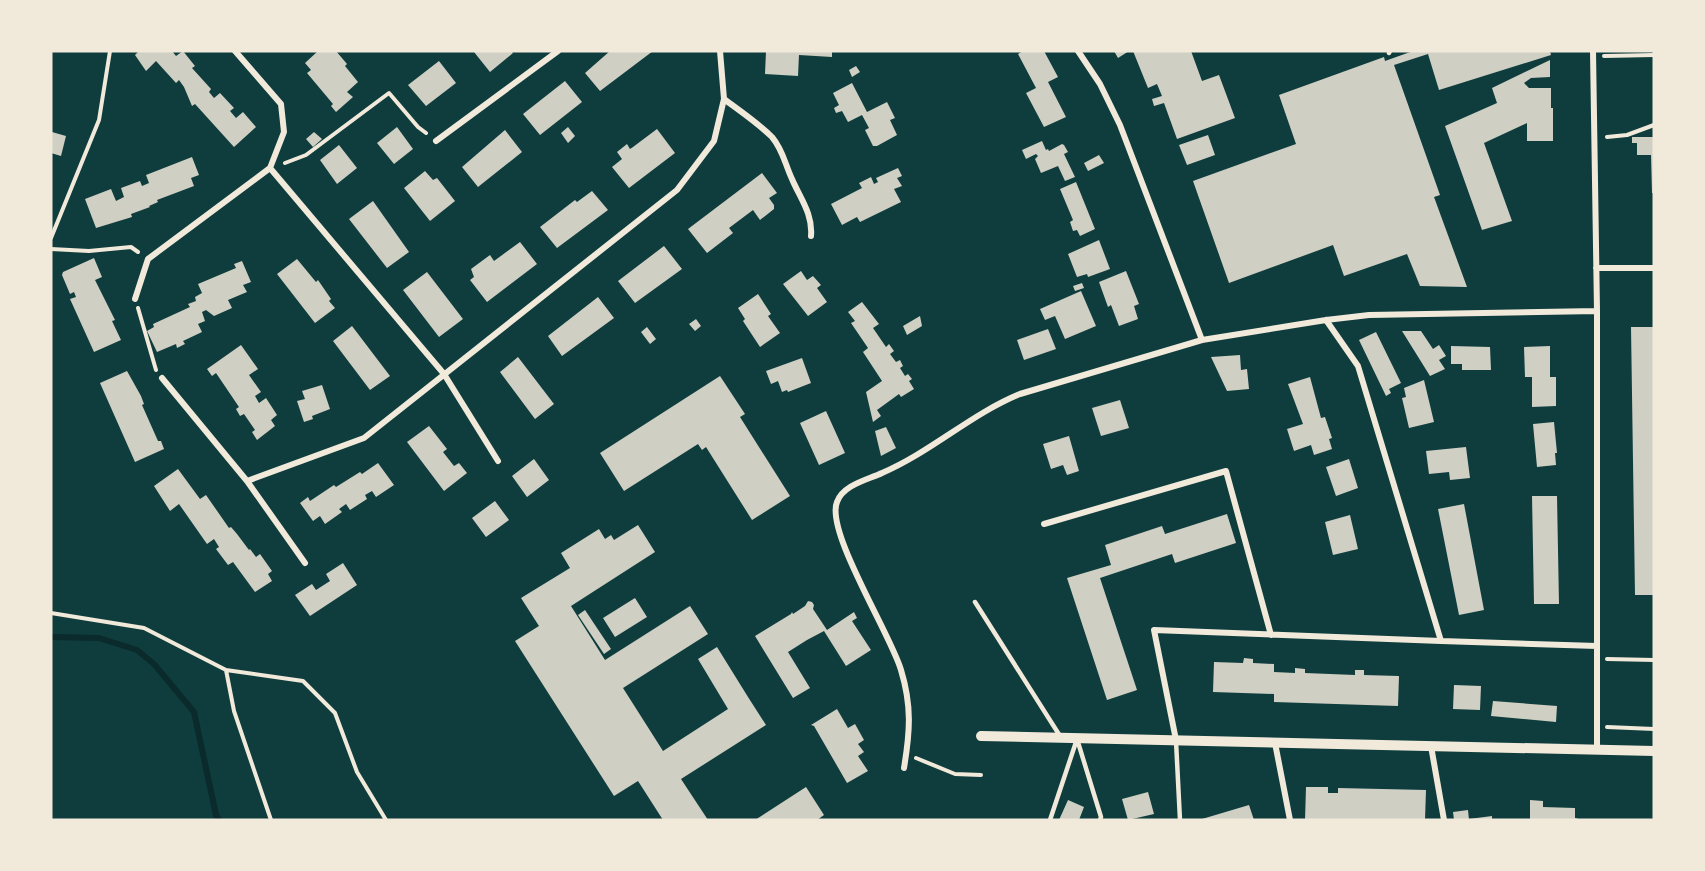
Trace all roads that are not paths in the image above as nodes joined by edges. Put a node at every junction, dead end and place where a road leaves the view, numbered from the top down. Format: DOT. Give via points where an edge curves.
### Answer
graph roads {
  1 [pos="235,51"];
  2 [pos="558,51"];
  3 [pos="720,51"];
  4 [pos="1078,51"];
  5 [pos="1593,53"];
  6 [pos="724,99"];
  7 [pos="436,141"];
  8 [pos="270,168"];
  9 [pos="811,236"];
  10 [pos="1596,268"];
  11 [pos="1654,268"];
  12 [pos="135,299"];
  13 [pos="1597,311"];
  14 [pos="1326,320"];
  15 [pos="1203,340"];
  16 [pos="444,375"];
  17 [pos="162,378"];
  18 [pos="498,461"];
  19 [pos="247,481"];
  20 [pos="1044,524"];
  21 [pos="305,563"];
  22 [pos="975,602"];
  23 [pos="1271,634"];
  24 [pos="1441,642"];
  25 [pos="1597,646"];
  26 [pos="981,736"];
  27 [pos="1062,738"];
  28 [pos="1077,739"];
  29 [pos="1176,741"];
  30 [pos="1275,743"];
  31 [pos="1431,746"];
  32 [pos="1598,750"];
  33 [pos="1654,751"];
  34 [pos="904,768"];
  35 [pos="1050,820"];
  36 [pos="1100,820"];
  37 [pos="1180,820"];
  38 [pos="1290,820"];
  39 [pos="1444,820"];
  1 -- 8 [label="street" via="281,104 284,132"];
  2 -- 7 [label="street"];
  3 -- 6 [label="street"];
  4 -- 15 [label="street" via="1120,124"];
  5 -- 10 [label="street"];
  6 -- 9 [label="street" via="771,137 782,152 808,211"];
  6 -- 16 [label="street" via="714,141 677,190"];
  8 -- 12 [label="street" via="148,259"];
  8 -- 16 [label="street"];
  10 -- 11 [label="street"];
  10 -- 13 [label="street"];
  13 -- 14 [label="street" via="1369,315"];
  13 -- 25 [label="street"];
  14 -- 15 [label="street"];
  14 -- 24 [label="street" via="1358,366"];
  15 -- 34 [label="street" via="1000,402 921,452 848,488 837,500 835,511 843,542 901,668 909,701 910,729"];
  16 -- 18 [label="street"];
  16 -- 19 [label="street" via="364,438"];
  17 -- 19 [label="street"];
  19 -- 21 [label="street"];
  20 -- 23 [label="street" via="1226,471"];
  22 -- 27 [label="lane"];
  23 -- 24 [label="street"];
  23 -- 29 [label="street" via="1154,630"];
  24 -- 25 [label="street"];
  25 -- 32 [label="street"];
  26 -- 27 [label="street"];
  27 -- 28 [label="street"];
  28 -- 29 [label="street"];
  28 -- 35 [label="lane"];
  28 -- 36 [label="lane"];
  29 -- 30 [label="street"];
  29 -- 37 [label="lane"];
  30 -- 31 [label="street"];
  30 -- 38 [label="street"];
  31 -- 32 [label="street"];
  31 -- 39 [label="street"];
  32 -- 33 [label="street"];
}
